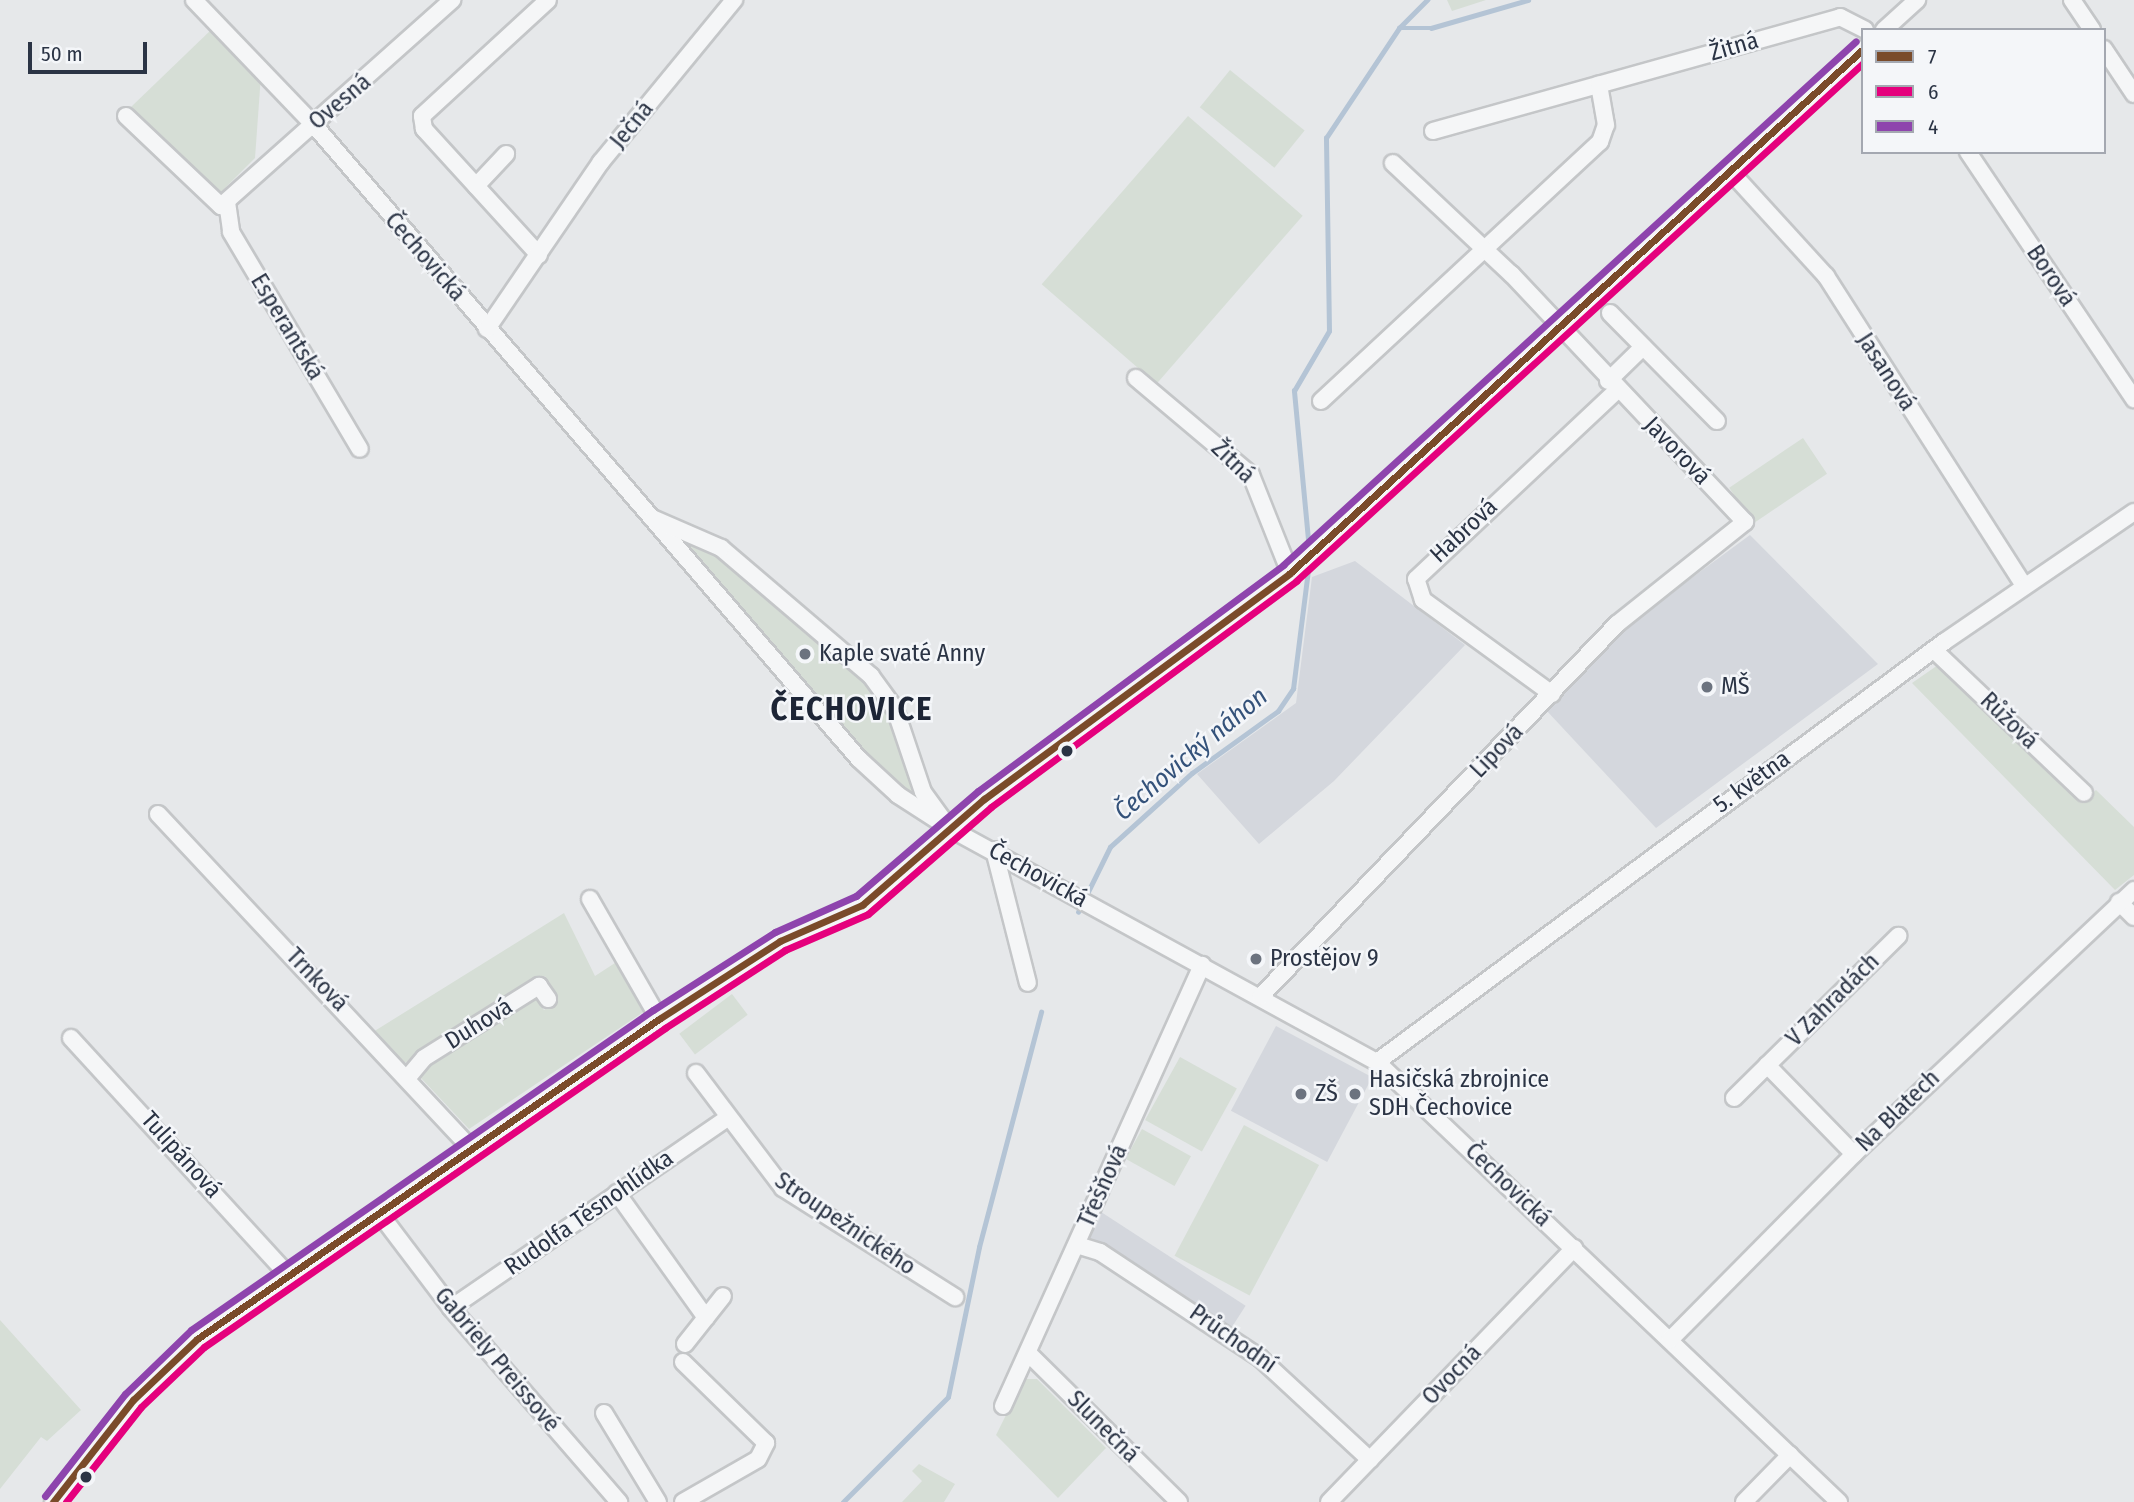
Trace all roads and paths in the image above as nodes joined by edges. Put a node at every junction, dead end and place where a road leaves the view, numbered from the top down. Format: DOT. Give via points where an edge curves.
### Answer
graph roads {
  1 [pos="194,0"];
  2 [pos="452,0"];
  3 [pos="548,0"];
  4 [pos="734,0"];
  5 [pos="1917,0"];
  6 [pos="2072,0"];
  7 [pos="1861,28"];
  8 [pos="1886,28"];
  9 [pos="2091,28"];
  10 [pos="1861,51"];
  11 [pos="2106,52"];
  12 [pos="1599,85"];
  13 [pos="2134,94"];
  14 [pos="126,116"];
  15 [pos="314,125"];
  16 [pos="1433,131"];
  17 [pos="506,154"];
  18 [pos="1969,154"];
  19 [pos="1393,163"];
  20 [pos="1731,172"];
  21 [pos="476,186"];
  22 [pos="224,204"];
  23 [pos="1484,248"];
  24 [pos="538,256"];
  25 [pos="1610,313"];
  26 [pos="487,329"];
  27 [pos="1559,329"];
  28 [pos="1643,346"];
  29 [pos="1136,378"];
  30 [pos="1612,386"];
  31 [pos="2134,399"];
  32 [pos="1321,401"];
  33 [pos="1717,421"];
  34 [pos="360,450"];
  35 [pos="2134,512"];
  36 [pos="652,518"];
  37 [pos="1745,522"];
  38 [pos="1294,570"];
  39 [pos="2024,586"];
  40 [pos="1934,650"];
  41 [pos="1552,694"];
  42 [pos="2084,793"];
  43 [pos="159,814"];
  44 [pos="948,828"];
  45 [pos="994,850"];
  46 [pos="2134,890"];
  47 [pos="590,898"];
  48 [pos="2119,902"];
  49 [pos="2134,918"];
  50 [pos="1898,936"];
  51 [pos="1202,965"];
  52 [pos="1028,983"];
  53 [pos="1261,996"];
  54 [pos="548,999"];
  55 [pos="659,1019"];
  56 [pos="71,1038"];
  57 [pos="1377,1062"];
  58 [pos="1767,1065"];
  59 [pos="696,1073"];
  60 [pos="410,1076"];
  61 [pos="1734,1098"];
  62 [pos="727,1118"];
  63 [pos="472,1149"];
  64 [pos="1854,1154"];
  65 [pos="617,1193"];
  66 [pos="380,1214"];
  67 [pos="1077,1245"];
  68 [pos="1574,1248"];
  69 [pos="288,1275"];
  70 [pos="723,1296"];
  71 [pos="955,1297"];
  72 [pos="451,1308"];
  73 [pos="706,1318"];
  74 [pos="1670,1340"];
  75 [pos="685,1344"];
  76 [pos="1028,1353"];
  77 [pos="684,1362"];
  78 [pos="1003,1406"];
  79 [pos="604,1413"];
  80 [pos="1790,1455"];
  81 [pos="1370,1461"];
  82 [pos="53,1502"];
  83 [pos="619,1502"];
  84 [pos="658,1502"];
  85 [pos="682,1502"];
  86 [pos="1179,1502"];
  87 [pos="1329,1502"];
  88 [pos="1744,1502"];
  89 [pos="1839,1502"];
  1 -- 15 [label="street, Čechovická"];
  2 -- 15 [label="street, Ovesná"];
  3 -- 21 [label="street" via="429,104 422,124"];
  4 -- 24 [label="street, Ječná" via="601,162"];
  5 -- 8 [label="street"];
  6 -- 9 [label="street"];
  7 -- 12 [label="street, Žitná" via="1840,17"];
  10 -- 20 [label="street"];
  11 -- 13 [label="street"];
  12 -- 16 [label="street, Žitná"];
  12 -- 23 [label="street" via="1606,125 1600,142"];
  14 -- 22 [label="street"];
  15 -- 22 [label="street, Ovesná" via="268,158"];
  15 -- 26 [label="street, Čechovická"];
  17 -- 21 [label="street"];
  18 -- 31 [label="street, Borová"];
  19 -- 23 [label="street"];
  20 -- 27 [label="street"];
  20 -- 39 [label="street, Jasanová" via="1826,275"];
  21 -- 24 [label="street"];
  22 -- 34 [label="street, Esperantská" via="230,232"];
  23 -- 27 [label="street"];
  23 -- 32 [label="street"];
  24 -- 26 [label="street, Ječná"];
  25 -- 28 [label="street, Javorová"];
  26 -- 36 [label="street, Čechovická"];
  27 -- 30 [label="street, Javorová"];
  27 -- 38 [label="street"];
  28 -- 30 [label="street"];
  28 -- 33 [label="street, Javorová"];
  29 -- 38 [label="street, Žitná" via="1251,475"];
  30 -- 37 [label="street, Javorová"];
  30 -- 41 [label="street, Habrová" via="1416,579 1423,600"];
  35 -- 39 [label="street, 5. května"];
  36 -- 44 [label="street, Čechovická" via="859,759 898,795"];
  36 -- 44 [label="street, Čechovická" via="721,548 871,676 895,709 923,792"];
  37 -- 41 [label="street, Lipová" via="1617,624"];
  38 -- 44 [label="street"];
  39 -- 40 [label="street, 5. května"];
  40 -- 42 [label="street, Růžová"];
  40 -- 57 [label="street, 5. května"];
  41 -- 53 [label="street, Lipová"];
  43 -- 60 [label="street, Trnková"];
  44 -- 45 [label="street, Čechovická"];
  44 -- 55 [label="street" via="862,905 780,940"];
  45 -- 51 [label="street, Čechovická"];
  45 -- 52 [label="street"];
  46 -- 48 [label="street, Na Blatech"];
  47 -- 55 [label="street" via="615,953"];
  48 -- 49 [label="street"];
  48 -- 64 [label="street, Na Blatech"];
  50 -- 58 [label="street, V Zahradách"];
  51 -- 53 [label="street, Čechovická"];
  51 -- 67 [label="street, Třešňová"];
  53 -- 57 [label="street, Čechovická"];
  54 -- 60 [label="street, Duhová" via="539,986 424,1058"];
  55 -- 63 [label="street"];
  56 -- 69 [label="street, Tulipánová"];
  57 -- 68 [label="street, Čechovická"];
  58 -- 61 [label="street, V Zahradách"];
  58 -- 64 [label="street, V Zahradách"];
  59 -- 62 [label="street, Stroupežnického"];
  60 -- 63 [label="street, Trnková"];
  62 -- 65 [label="street, Rudolfa Těsnohlídka"];
  62 -- 71 [label="street, Stroupežnického" via="783,1188"];
  63 -- 66 [label="street"];
  64 -- 74 [label="street, Na Blatech"];
  65 -- 72 [label="street, Rudolfa Těsnohlídka"];
  65 -- 73 [label="street"];
  66 -- 69 [label="street"];
  66 -- 72 [label="street, Gabriely Preissové"];
  67 -- 76 [label="street, Třešňová"];
  67 -- 81 [label="street, Průchodní" via="1100,1252 1260,1358"];
  68 -- 74 [label="street, Čechovická"];
  68 -- 81 [label="street, Ovocná"];
  69 -- 82 [label="street" via="188,1348 133,1401"];
  70 -- 73 [label="street"];
  72 -- 83 [label="street, Gabriely Preissové"];
  73 -- 75 [label="street"];
  74 -- 80 [label="street, Čechovická"];
  76 -- 78 [label="street, Třešňová"];
  76 -- 86 [label="street, Slunečná"];
  77 -- 85 [label="street" via="760,1432 765,1448 758,1459"];
  79 -- 84 [label="street"];
  80 -- 88 [label="street"];
  80 -- 89 [label="street, Čechovická"];
  81 -- 87 [label="street, Ovocná"];
}
